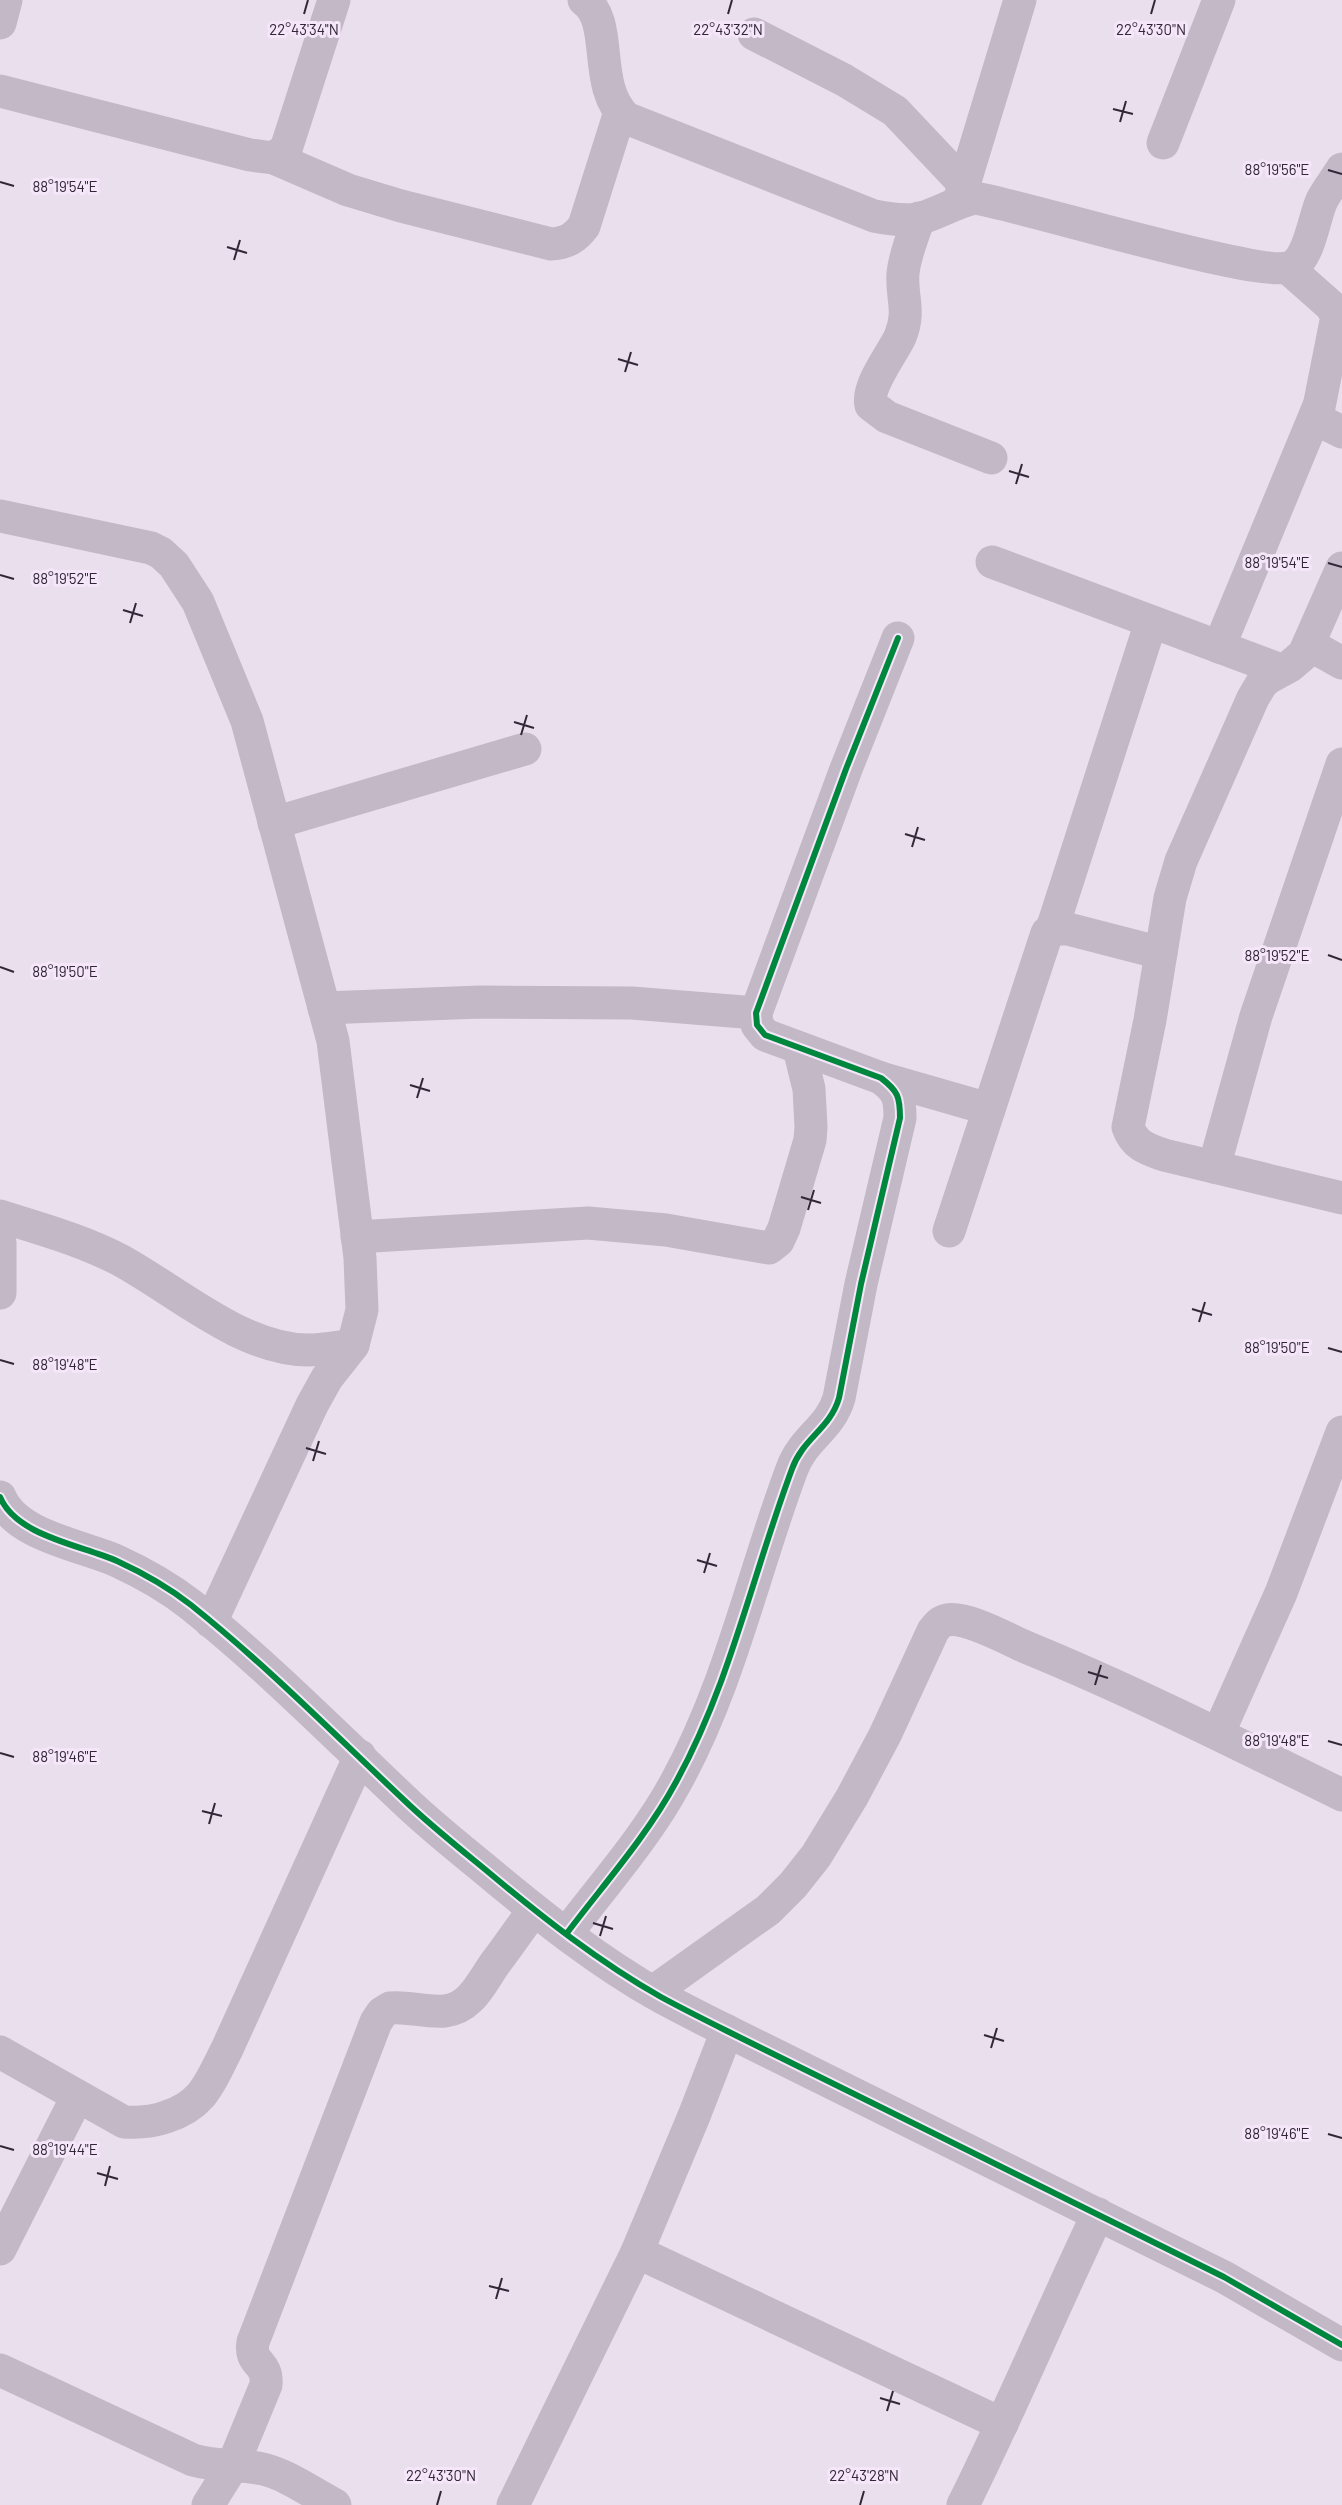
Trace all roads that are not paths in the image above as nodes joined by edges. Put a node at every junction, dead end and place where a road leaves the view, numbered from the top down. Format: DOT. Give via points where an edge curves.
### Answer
graph roads {
  1 [pos="6,0"];
  2 [pos="334,0"];
  3 [pos="1020,0"];
  4 [pos="1219,0"];
  5 [pos="597,5"];
  6 [pos="0,23"];
  7 [pos="754,33"];
  8 [pos="0,91"];
  9 [pos="620,112"];
  10 [pos="1163,143"];
  11 [pos="274,158"];
  12 [pos="1342,170"];
  13 [pos="961,192"];
  14 [pos="919,218"];
  15 [pos="1288,268"];
  16 [pos="1318,408"];
  17 [pos="1342,432"];
  18 [pos="991,458"];
  19 [pos="0,516"];
  20 [pos="992,562"];
  21 [pos="1338,588"];
  22 [pos="1151,622"];
  23 [pos="898,638"];
  24 [pos="1310,645"];
  25 [pos="1219,647"];
  26 [pos="1342,663"];
  27 [pos="1281,670"];
  28 [pos="525,749"];
  29 [pos="1342,764"];
  30 [pos="274,822"];
  31 [pos="1052,929"];
  32 [pos="1161,953"];
  33 [pos="324,1008"];
  34 [pos="756,1013"];
  35 [pos="799,1048"];
  36 [pos="881,1078"];
  37 [pos="989,1109"];
  38 [pos="1214,1167"];
  39 [pos="1342,1198"];
  40 [pos="0,1216"];
  41 [pos="949,1232"];
  42 [pos="357,1237"];
  43 [pos="0,1243"];
  44 [pos="0,1293"];
  45 [pos="353,1345"];
  46 [pos="1342,1432"];
  47 [pos="2,1508"];
  48 [pos="212,1622"];
  49 [pos="1218,1734"];
  50 [pos="360,1756"];
  51 [pos="1342,1795"];
  52 [pos="534,1910"];
  53 [pos="567,1933"];
  54 [pos="653,1992"];
  55 [pos="727,2031"];
  56 [pos="0,2052"];
  57 [pos="77,2097"];
  58 [pos="1098,2214"];
  59 [pos="0,2248"];
  60 [pos="637,2253"];
  61 [pos="1342,2345"];
  62 [pos="0,2370"];
  63 [pos="1002,2424"];
  64 [pos="233,2465"];
  65 [pos="208,2505"];
  66 [pos="335,2505"];
  67 [pos="513,2505"];
  68 [pos="963,2505"];
  1 -- 6 [label="street"];
  2 -- 11 [label="street" via="286,149"];
  3 -- 13 [label="street"];
  4 -- 10 [label="street"];
  5 -- 9 [label="street" via="607,87"];
  7 -- 13 [label="street" via="894,111"];
  8 -- 11 [label="street"];
  9 -- 11 [label="street" via="584,226 576,237 564,243 551,244 401,206 348,190"];
  9 -- 14 [label="street" via="874,216"];
  12 -- 15 [label="street" via="1322,200 1300,259"];
  13 -- 14 [label="street"];
  13 -- 15 [label="street" via="1216,258 1262,268"];
  14 -- 18 [label="street" via="903,271 907,310 900,336 871,393 871,405 888,417"];
  15 -- 16 [label="street" via="1337,316"];
  16 -- 17 [label="street" via="1322,422"];
  16 -- 25 [label="street"];
  19 -- 30 [label="street" via="133,543 161,553 174,565 198,602 247,721"];
  20 -- 22 [label="street"];
  21 -- 24 [label="street"];
  22 -- 25 [label="street"];
  22 -- 31 [label="street"];
  23 -- 34 [label="street"];
  24 -- 26 [label="street"];
  24 -- 27 [label="street" via="1297,661"];
  25 -- 27 [label="street"];
  27 -- 32 [label="street" via="1262,683 1253,698 1182,861 1170,898"];
  28 -- 30 [label="street"];
  29 -- 38 [label="street" via="1256,1016"];
  30 -- 33 [label="street"];
  31 -- 32 [label="street"];
  31 -- 37 [label="street" via="1043,942"];
  32 -- 38 [label="street" via="1128,1127 1131,1137 1145,1148"];
  33 -- 34 [label="street" via="480,1002 632,1003"];
  33 -- 42 [label="street" via="333,1041"];
  34 -- 35 [label="street" via="757,1025 765,1035"];
  35 -- 36 [label="street"];
  35 -- 42 [label="street" via="809,1089 810,1140 784,1228 769,1248 666,1230 588,1223"];
  36 -- 37 [label="street"];
  36 -- 53 [label="street" via="895,1089 900,1118 834,1414 802,1447 792,1467 712,1704 676,1782 655,1817"];
  37 -- 41 [label="street"];
  38 -- 39 [label="street"];
  40 -- 45 [label="street" via="59,1234 119,1260 212,1316 270,1344 308,1350"];
  42 -- 45 [label="street" via="362,1311"];
  43 -- 44 [label="street"];
  45 -- 48 [label="street" via="312,1405"];
  46 -- 49 [label="street" via="1281,1593"];
  47 -- 48 [label="street" via="34,1530 157,1582"];
  48 -- 50 [label="street"];
  49 -- 51 [label="street"];
  49 -- 54 [label="street" via="1121,1687 989,1631 946,1620 933,1631 885,1735 816,1856 768,1910"];
  50 -- 52 [label="street" via="404,1800"];
  50 -- 57 [label="street" via="227,2049 194,2105 156,2121 137,2123 124,2122"];
  52 -- 53 [label="street"];
  52 -- 64 [label="street" via="468,2001 446,2011 390,2008 376,2022 253,2342 251,2352 264,2367 266,2385"];
  53 -- 54 [label="street"];
  54 -- 55 [label="street"];
  55 -- 58 [label="street"];
  55 -- 60 [label="street"];
  56 -- 57 [label="street"];
  57 -- 59 [label="street"];
  58 -- 61 [label="street" via="1224,2277"];
  58 -- 63 [label="street"];
  60 -- 63 [label="street"];
  60 -- 67 [label="street"];
  62 -- 64 [label="street" via="194,2460"];
  63 -- 68 [label="street"];
  64 -- 65 [label="street"];
  64 -- 66 [label="street" via="267,2470"];
}
